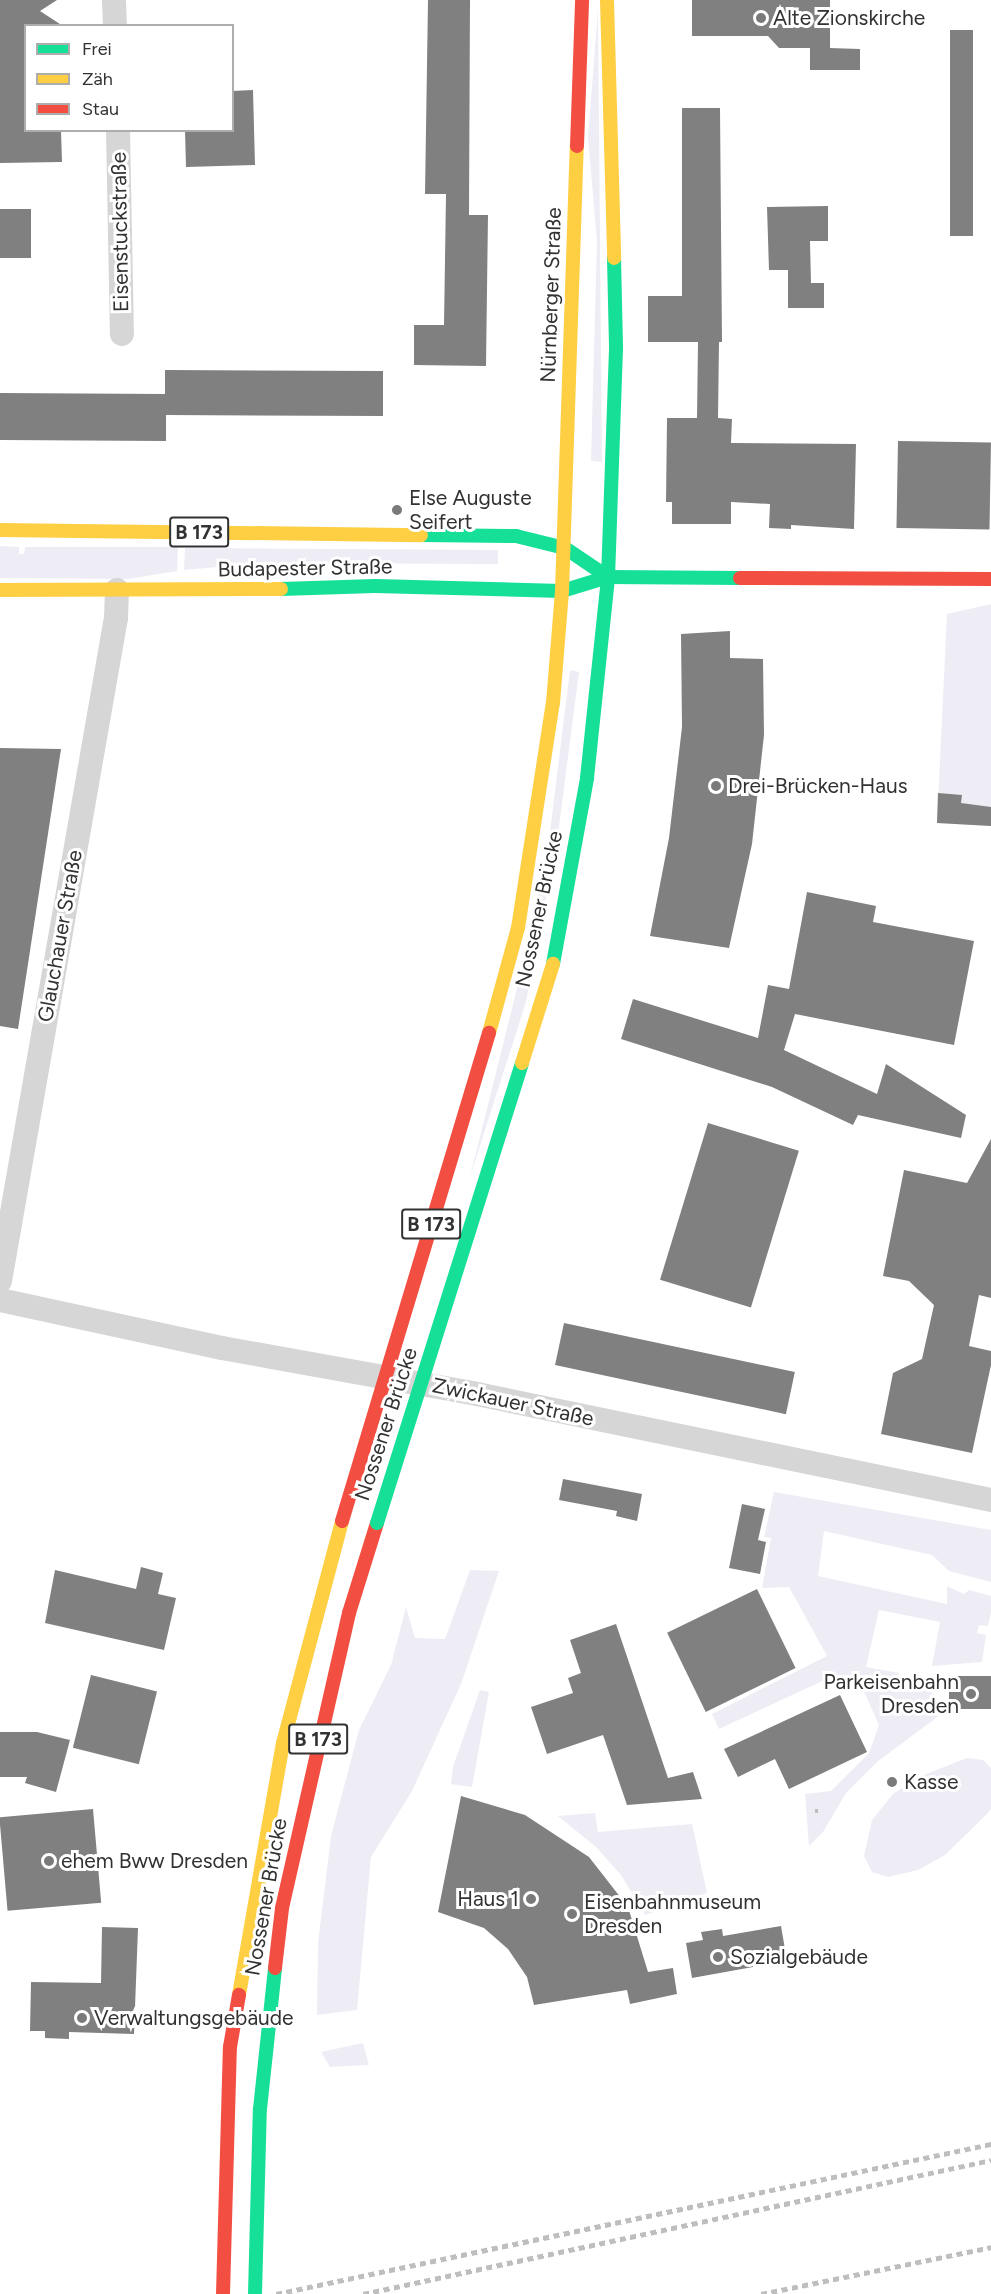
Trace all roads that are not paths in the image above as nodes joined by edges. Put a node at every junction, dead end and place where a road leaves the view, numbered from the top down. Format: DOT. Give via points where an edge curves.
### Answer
graph roads {
  1 [pos="114,0"];
  2 [pos="582,0"];
  3 [pos="607,0"];
  4 [pos="115,24"];
  5 [pos="118,132"];
  6 [pos="122,334"];
  7 [pos="0,530"];
  8 [pos="565,548"];
  9 [pos="608,576"];
  10 [pos="991,579"];
  11 [pos="0,590"];
  12 [pos="117,590"];
  13 [pos="562,591"];
  14 [pos="0,1281"];
  15 [pos="0,1300"];
  16 [pos="991,1500"];
  17 [pos="223,2294"];
  18 [pos="255,2294"];
  1 -- 4 [label="street"];
  2 -- 8 [label="main road, Nürnberger Straße"];
  3 -- 9 [label="main road" via="616,349"];
  5 -- 6 [label="street, Eisenstuckstraße"];
  7 -- 8 [label="main road, Budapester Straße / B 173" via="516,536"];
  8 -- 9 [label="main road, B 173"];
  8 -- 13 [label="main road, Nürnberger Straße"];
  9 -- 10 [label="main road"];
  9 -- 13 [label="main road, Budapester Straße"];
  9 -- 18 [label="main road, Nossener Brücke / B 173, bridge" via="587,778 553,964 376,1523 313,1760 276,1959 260,2109"];
  11 -- 12 [label="main road, Budapester Straße"];
  12 -- 13 [label="main road, Budapester Straße" via="375,586"];
  12 -- 14 [label="street, Glauchauer Straße" via="114,629"];
  13 -- 17 [label="main road, Nossener Brücke / B 173, bridge" via="553,703 518,928 505,982 342,1521 283,1743 230,2048"];
  15 -- 16 [label="street, Zwickauer Straße" via="222,1348 477,1394"];
}
